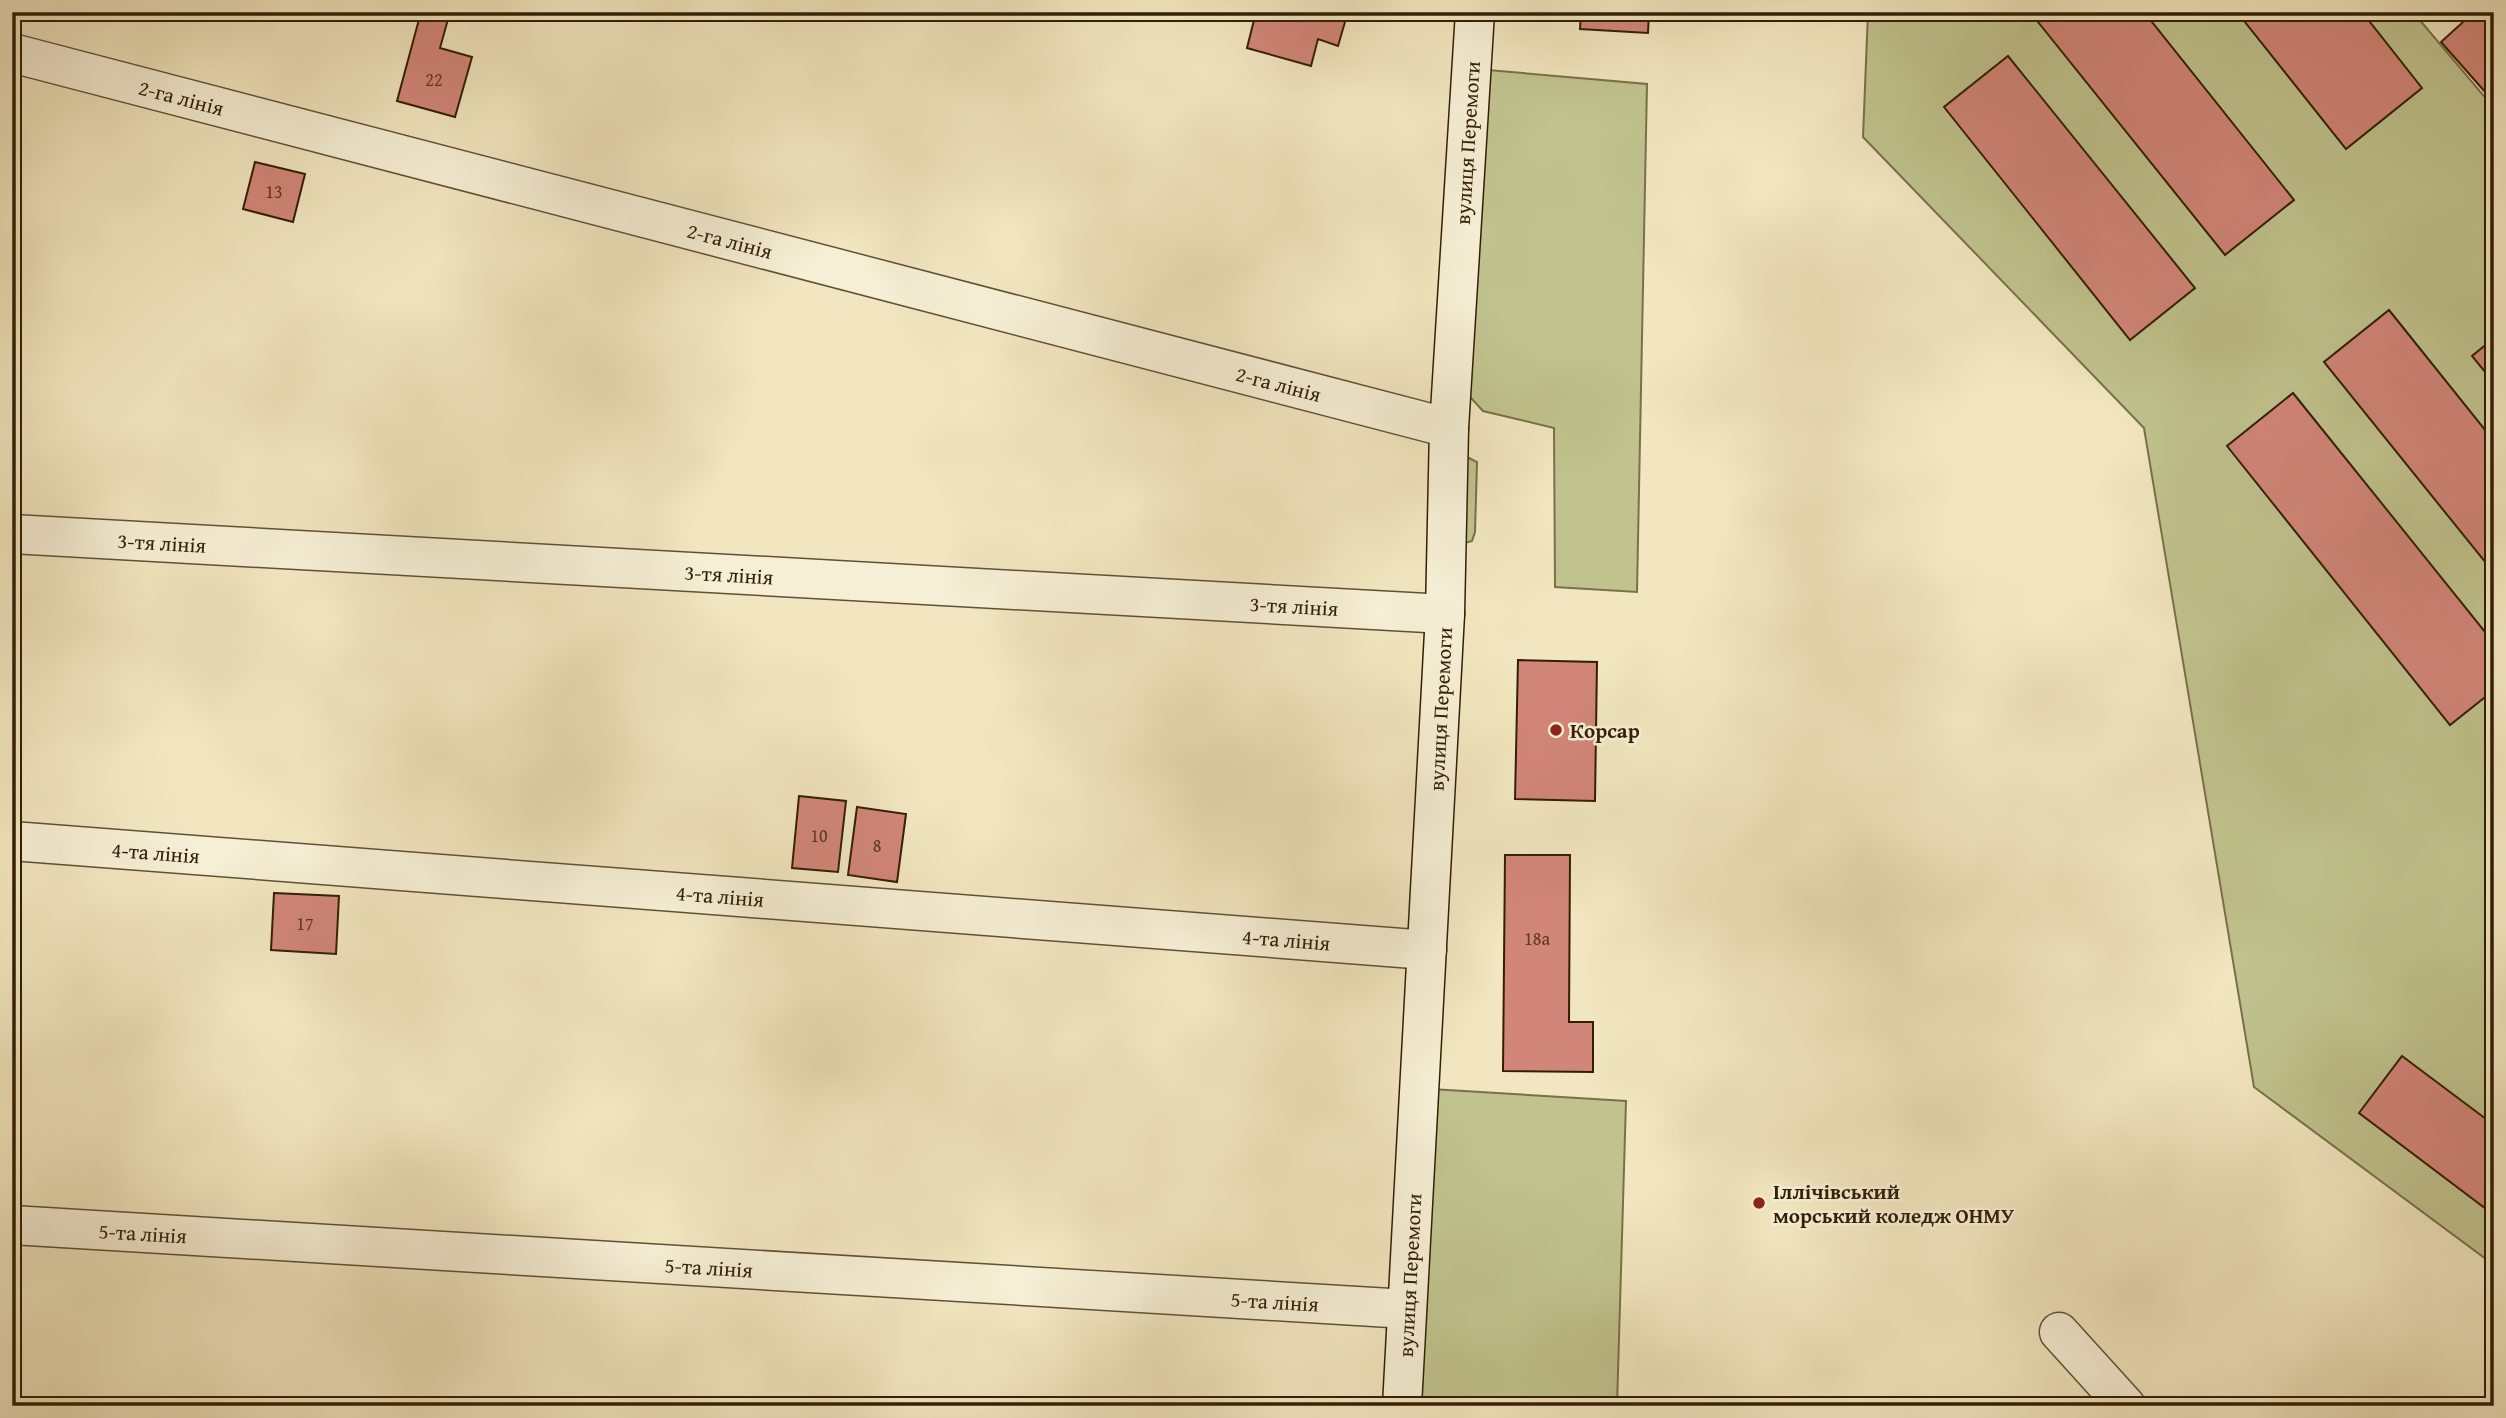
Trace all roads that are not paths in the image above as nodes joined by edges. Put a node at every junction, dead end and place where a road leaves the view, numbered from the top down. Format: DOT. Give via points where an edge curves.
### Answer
graph roads {
  1 [pos="1475,12"];
  2 [pos="12,53"];
  3 [pos="1449,428"];
  4 [pos="12,534"];
  5 [pos="1445,614"];
  6 [pos="12,841"];
  7 [pos="1427,950"];
  8 [pos="12,1225"];
  9 [pos="1407,1309"];
  10 [pos="2059,1332"];
  11 [pos="1402,1406"];
  12 [pos="2126,1406"];
  1 -- 3 [label="street, вулиця Перемоги"];
  2 -- 3 [label="street, 2-га лінія"];
  3 -- 5 [label="street, вулиця Перемоги"];
  4 -- 5 [label="street, 3-тя лінія"];
  5 -- 7 [label="street, вулиця Перемоги"];
  6 -- 7 [label="street, 4-та лінія"];
  7 -- 9 [label="street, вулиця Перемоги"];
  8 -- 9 [label="street, 5-та лінія"];
  9 -- 11 [label="street, вулиця Перемоги"];
  10 -- 12 [label="street"];
}
